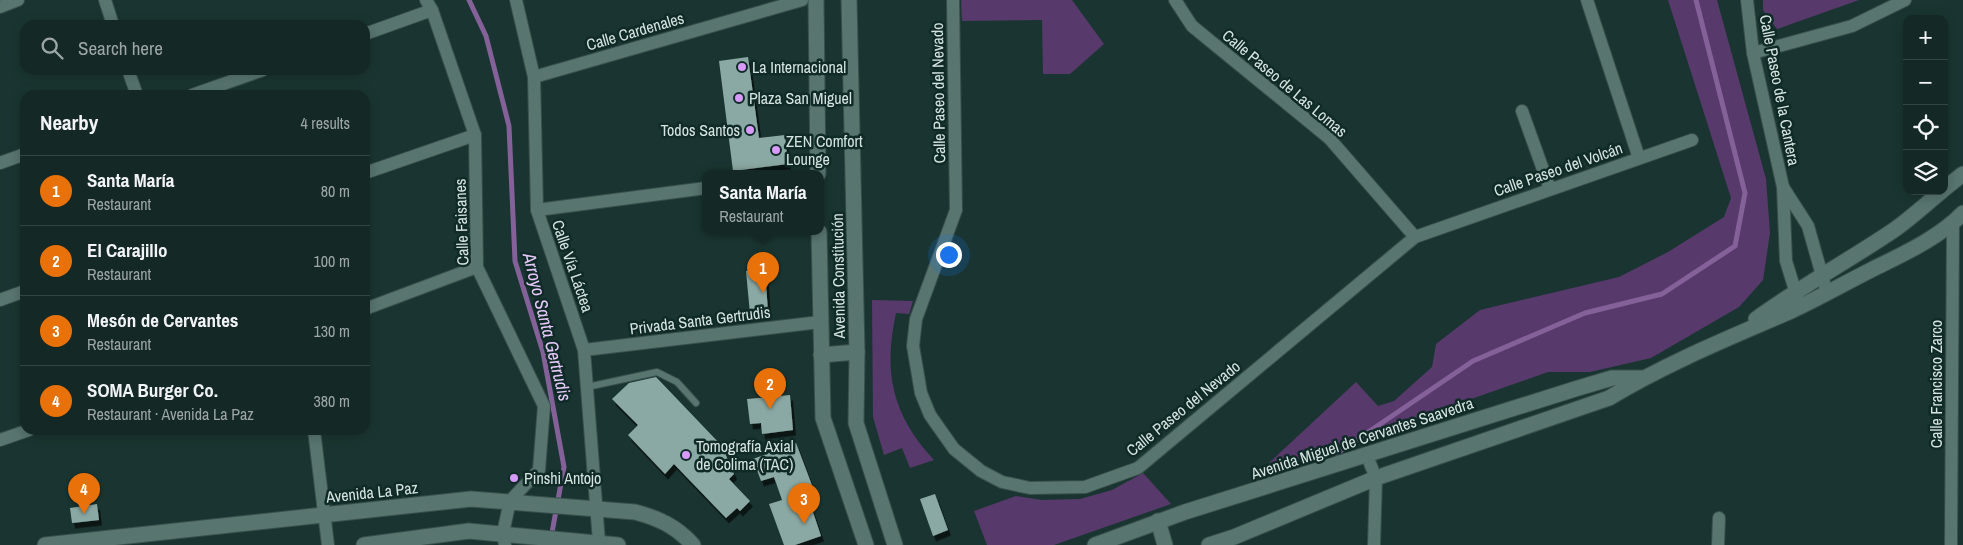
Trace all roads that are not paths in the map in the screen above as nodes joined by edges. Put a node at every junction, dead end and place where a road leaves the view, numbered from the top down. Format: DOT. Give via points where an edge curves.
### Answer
graph roads {
  1 [pos="18,0"];
  2 [pos="105,0"];
  3 [pos="516,0"];
  4 [pos="802,0"];
  5 [pos="816,0"];
  6 [pos="848,0"];
  7 [pos="953,0"];
  8 [pos="1175,0"];
  9 [pos="1587,0"];
  10 [pos="1747,0"];
  11 [pos="1904,0"];
  12 [pos="429,5"];
  13 [pos="0,6"];
  14 [pos="111,20"];
  15 [pos="370,32"];
  16 [pos="1753,53"];
  17 [pos="130,75"];
  18 [pos="249,75"];
  19 [pos="534,78"];
  20 [pos="135,90"];
  21 [pos="206,90"];
  22 [pos="1522,111"];
  23 [pos="475,135"];
  24 [pos="1692,140"];
  25 [pos="20,156"];
  26 [pos="1639,158"];
  27 [pos="0,163"];
  28 [pos="816,170"];
  29 [pos="370,171"];
  30 [pos="1963,174"];
  31 [pos="1948,186"];
  32 [pos="1783,187"];
  33 [pos="1550,188"];
  34 [pos="702,189"];
  35 [pos="1937,195"];
  36 [pos="537,210"];
  37 [pos="1958,218"];
  38 [pos="819,235"];
  39 [pos="1415,237"];
  40 [pos="477,267"];
  41 [pos="1822,277"];
  42 [pos="1794,291"];
  43 [pos="20,293"];
  44 [pos="1827,293"];
  45 [pos="0,300"];
  46 [pos="1800,306"];
  47 [pos="370,307"];
  48 [pos="820,322"];
  49 [pos="1735,334"];
  50 [pos="584,350"];
  51 [pos="857,352"];
  52 [pos="821,355"];
  53 [pos="1642,378"];
  54 [pos="587,387"];
  55 [pos="696,403"];
  56 [pos="20,433"];
  57 [pos="315,435"];
  58 [pos="0,440"];
  59 [pos="1367,456"];
  60 [pos="1376,478"];
  61 [pos="510,501"];
  62 [pos="598,508"];
  63 [pos="1957,509"];
  64 [pos="325,515"];
  65 [pos="1719,518"];
  66 [pos="1158,521"];
  67 [pos="504,539"];
  68 [pos="1229,541"];
  69 [pos="599,542"];
  70 [pos="45,545"];
  71 [pos="328,545"];
  72 [pos="364,545"];
  73 [pos="618,545"];
  74 [pos="693,545"];
  75 [pos="866,545"];
  76 [pos="895,545"];
  77 [pos="1095,545"];
  78 [pos="1165,545"];
  79 [pos="1209,545"];
  80 [pos="1374,545"];
  81 [pos="1718,545"];
  82 [pos="1951,545"];
  1 -- 13 [label="street"];
  2 -- 14 [label="street"];
  3 -- 19 [label="street, Calle Vía Láctea"];
  4 -- 19 [label="street, Calle Cardenales"];
  5 -- 28 [label="street"];
  6 -- 51 [label="street, Avenida Constitución"];
  7 -- 39 [label="street, Calle Paseo del Nevado" via="956,210 916,319 913,346 921,392 930,415 954,448 995,479 1030,488 1085,487 1138,468"];
  8 -- 39 [label="street, Calle Paseo de Las Lomas" via="1192,26 1329,138"];
  9 -- 26 [label="street, Calle Paseo del Volcán"];
  10 -- 16 [label="street, Calle Paseo de la Cantera"];
  11 -- 16 [label="street" via="1852,26"];
  12 -- 15 [label="street"];
  12 -- 23 [label="street, Calle Faisanes"];
  16 -- 32 [label="street, Calle Paseo de la Cantera"];
  17 -- 20 [label="street"];
  18 -- 21 [label="street"];
  19 -- 36 [label="street, Calle Vía Láctea"];
  22 -- 33 [label="street"];
  23 -- 29 [label="street"];
  23 -- 40 [label="street, Calle Faisanes"];
  24 -- 26 [label="street"];
  25 -- 27 [label="street"];
  26 -- 33 [label="street, Calle Paseo del Volcán"];
  30 -- 31 [label="street, Avenida Miguel de Cervantes Saavedra"];
  32 -- 41 [label="street" via="1808,226"];
  32 -- 42 [label="street" via="1786,261"];
  33 -- 39 [label="street, Calle Paseo del Volcán"];
  34 -- 36 [label="street"];
  35 -- 41 [label="street, Avenida Miguel de Cervantes Saavedra" via="1896,228"];
  36 -- 50 [label="street, Calle Vía Láctea"];
  37 -- 44 [label="street, Avenida Miguel de Cervantes Saavedra" via="1898,256"];
  37 -- 63 [label="street, Calle Francisco Zarco"];
  38 -- 48 [label="street, Avenida Constitución"];
  40 -- 47 [label="street"];
  40 -- 61 [label="street, Calle Faisanes" via="544,406 539,470"];
  41 -- 42 [label="street, Avenida Miguel de Cervantes Saavedra"];
  41 -- 44 [label="street"];
  42 -- 46 [label="street"];
  42 -- 49 [label="street, Avenida Miguel de Cervantes Saavedra"];
  43 -- 45 [label="street"];
  44 -- 46 [label="street, Avenida Miguel de Cervantes Saavedra"];
  46 -- 49 [label="street, Avenida Miguel de Cervantes Saavedra"];
  48 -- 50 [label="street, Privada Santa Gertrudis"];
  48 -- 52 [label="street, Avenida Constitución"];
  49 -- 53 [label="street, Avenida Miguel de Cervantes Saavedra"];
  50 -- 54 [label="street, Calle Vía Láctea"];
  51 -- 52 [label="street"];
  51 -- 76 [label="street, Avenida Constitución" via="856,423"];
  52 -- 75 [label="street, Avenida Constitución" via="823,418"];
  53 -- 59 [label="street, Avenida Miguel de Cervantes Saavedra" via="1612,378"];
  53 -- 60 [label="street, Avenida Miguel de Cervantes Saavedra" via="1609,398"];
  54 -- 55 [label="lane" via="657,372 677,382"];
  54 -- 62 [label="street, Calle Vía Láctea"];
  56 -- 58 [label="street"];
  57 -- 64 [label="street"];
  59 -- 60 [label="street"];
  59 -- 66 [label="street, Avenida Miguel de Cervantes Saavedra"];
  60 -- 68 [label="street, Avenida Miguel de Cervantes Saavedra"];
  60 -- 80 [label="street"];
  61 -- 62 [label="street, Avenida La Paz"];
  61 -- 64 [label="street, Avenida La Paz" via="471,499"];
  61 -- 67 [label="street"];
  62 -- 69 [label="street, Calle Vía Láctea"];
  62 -- 74 [label="street, Avenida La Paz" via="655,517 674,527"];
  63 -- 82 [label="street, Calle Francisco Zarco"];
  64 -- 70 [label="street, Avenida La Paz"];
  64 -- 71 [label="street"];
  65 -- 81 [label="street"];
  66 -- 77 [label="street, Avenida Miguel de Cervantes Saavedra"];
  66 -- 78 [label="street"];
  67 -- 69 [label="street" via="534,537"];
  67 -- 72 [label="street" via="470,531"];
  68 -- 79 [label="street, Avenida Miguel de Cervantes Saavedra"];
  69 -- 73 [label="street"];
}
